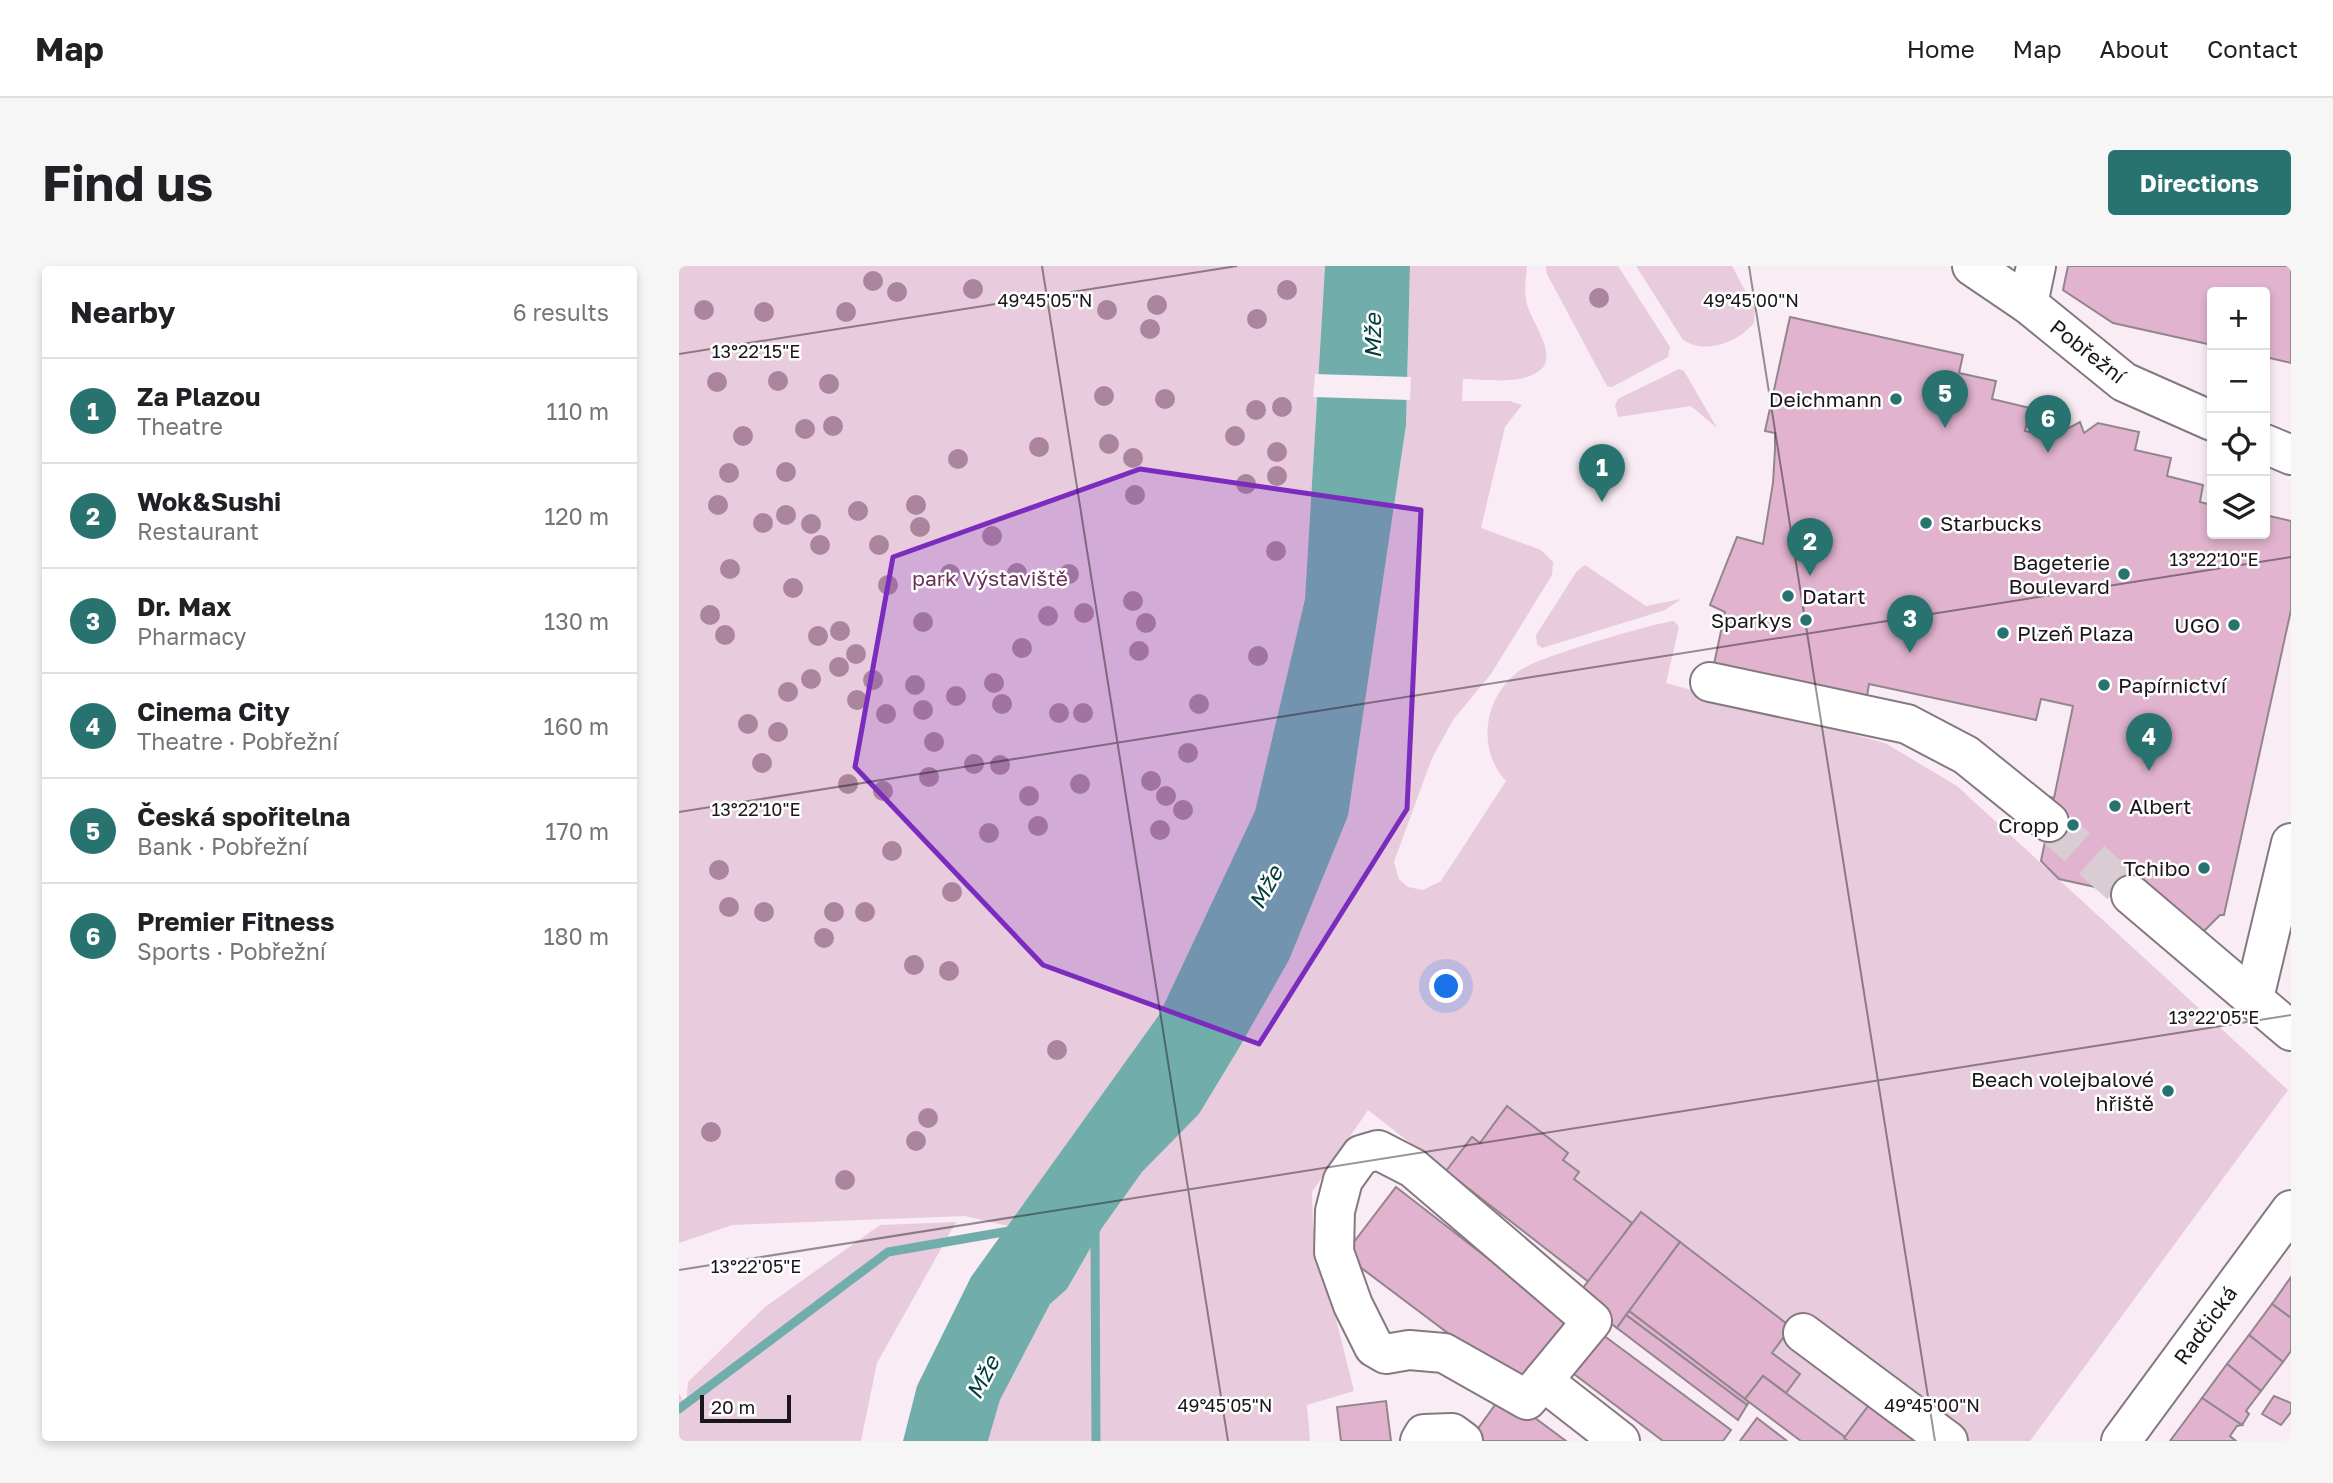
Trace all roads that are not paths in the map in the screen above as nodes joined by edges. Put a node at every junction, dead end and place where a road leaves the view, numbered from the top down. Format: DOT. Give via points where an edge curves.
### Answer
graph roads {
  1 [pos="1972,266"];
  2 [pos="2036,266"];
  3 [pos="2028,304"];
  4 [pos="2207,419"];
  5 [pos="2270,445"];
  6 [pos="2291,455"];
  7 [pos="1710,682"];
  8 [pos="2049,822"];
  9 [pos="2291,843"];
  10 [pos="2131,895"];
  11 [pos="2254,998"];
  12 [pos="2291,1031"];
  13 [pos="2291,1210"];
  14 [pos="1803,1333"];
  15 [pos="1542,1381"];
  16 [pos="1420,1441"];
  17 [pos="1463,1441"];
  18 [pos="1620,1441"];
  19 [pos="1948,1441"];
  20 [pos="2121,1441"];
  1 -- 3 [label="street, Pobřežní"];
  2 -- 3 [label="street"];
  3 -- 4 [label="street, Pobřežní" via="2124,382"];
  5 -- 6 [label="street"];
  7 -- 8 [label="street" via="1907,724 1966,755"];
  9 -- 11 [label="street"];
  10 -- 11 [label="street"];
  11 -- 12 [label="street"];
  13 -- 20 [label="street, Radčická"];
  14 -- 19 [label="street"];
  15 -- 15 [label="street" via="1527,1400 1444,1353 1409,1350 1386,1354 1374,1347 1334,1252 1335,1211 1343,1180 1361,1155 1378,1150 1413,1168 1592,1321"];
  15 -- 18 [label="street"];
  16 -- 17 [label="street" via="1424,1434 1452,1433"];
}
